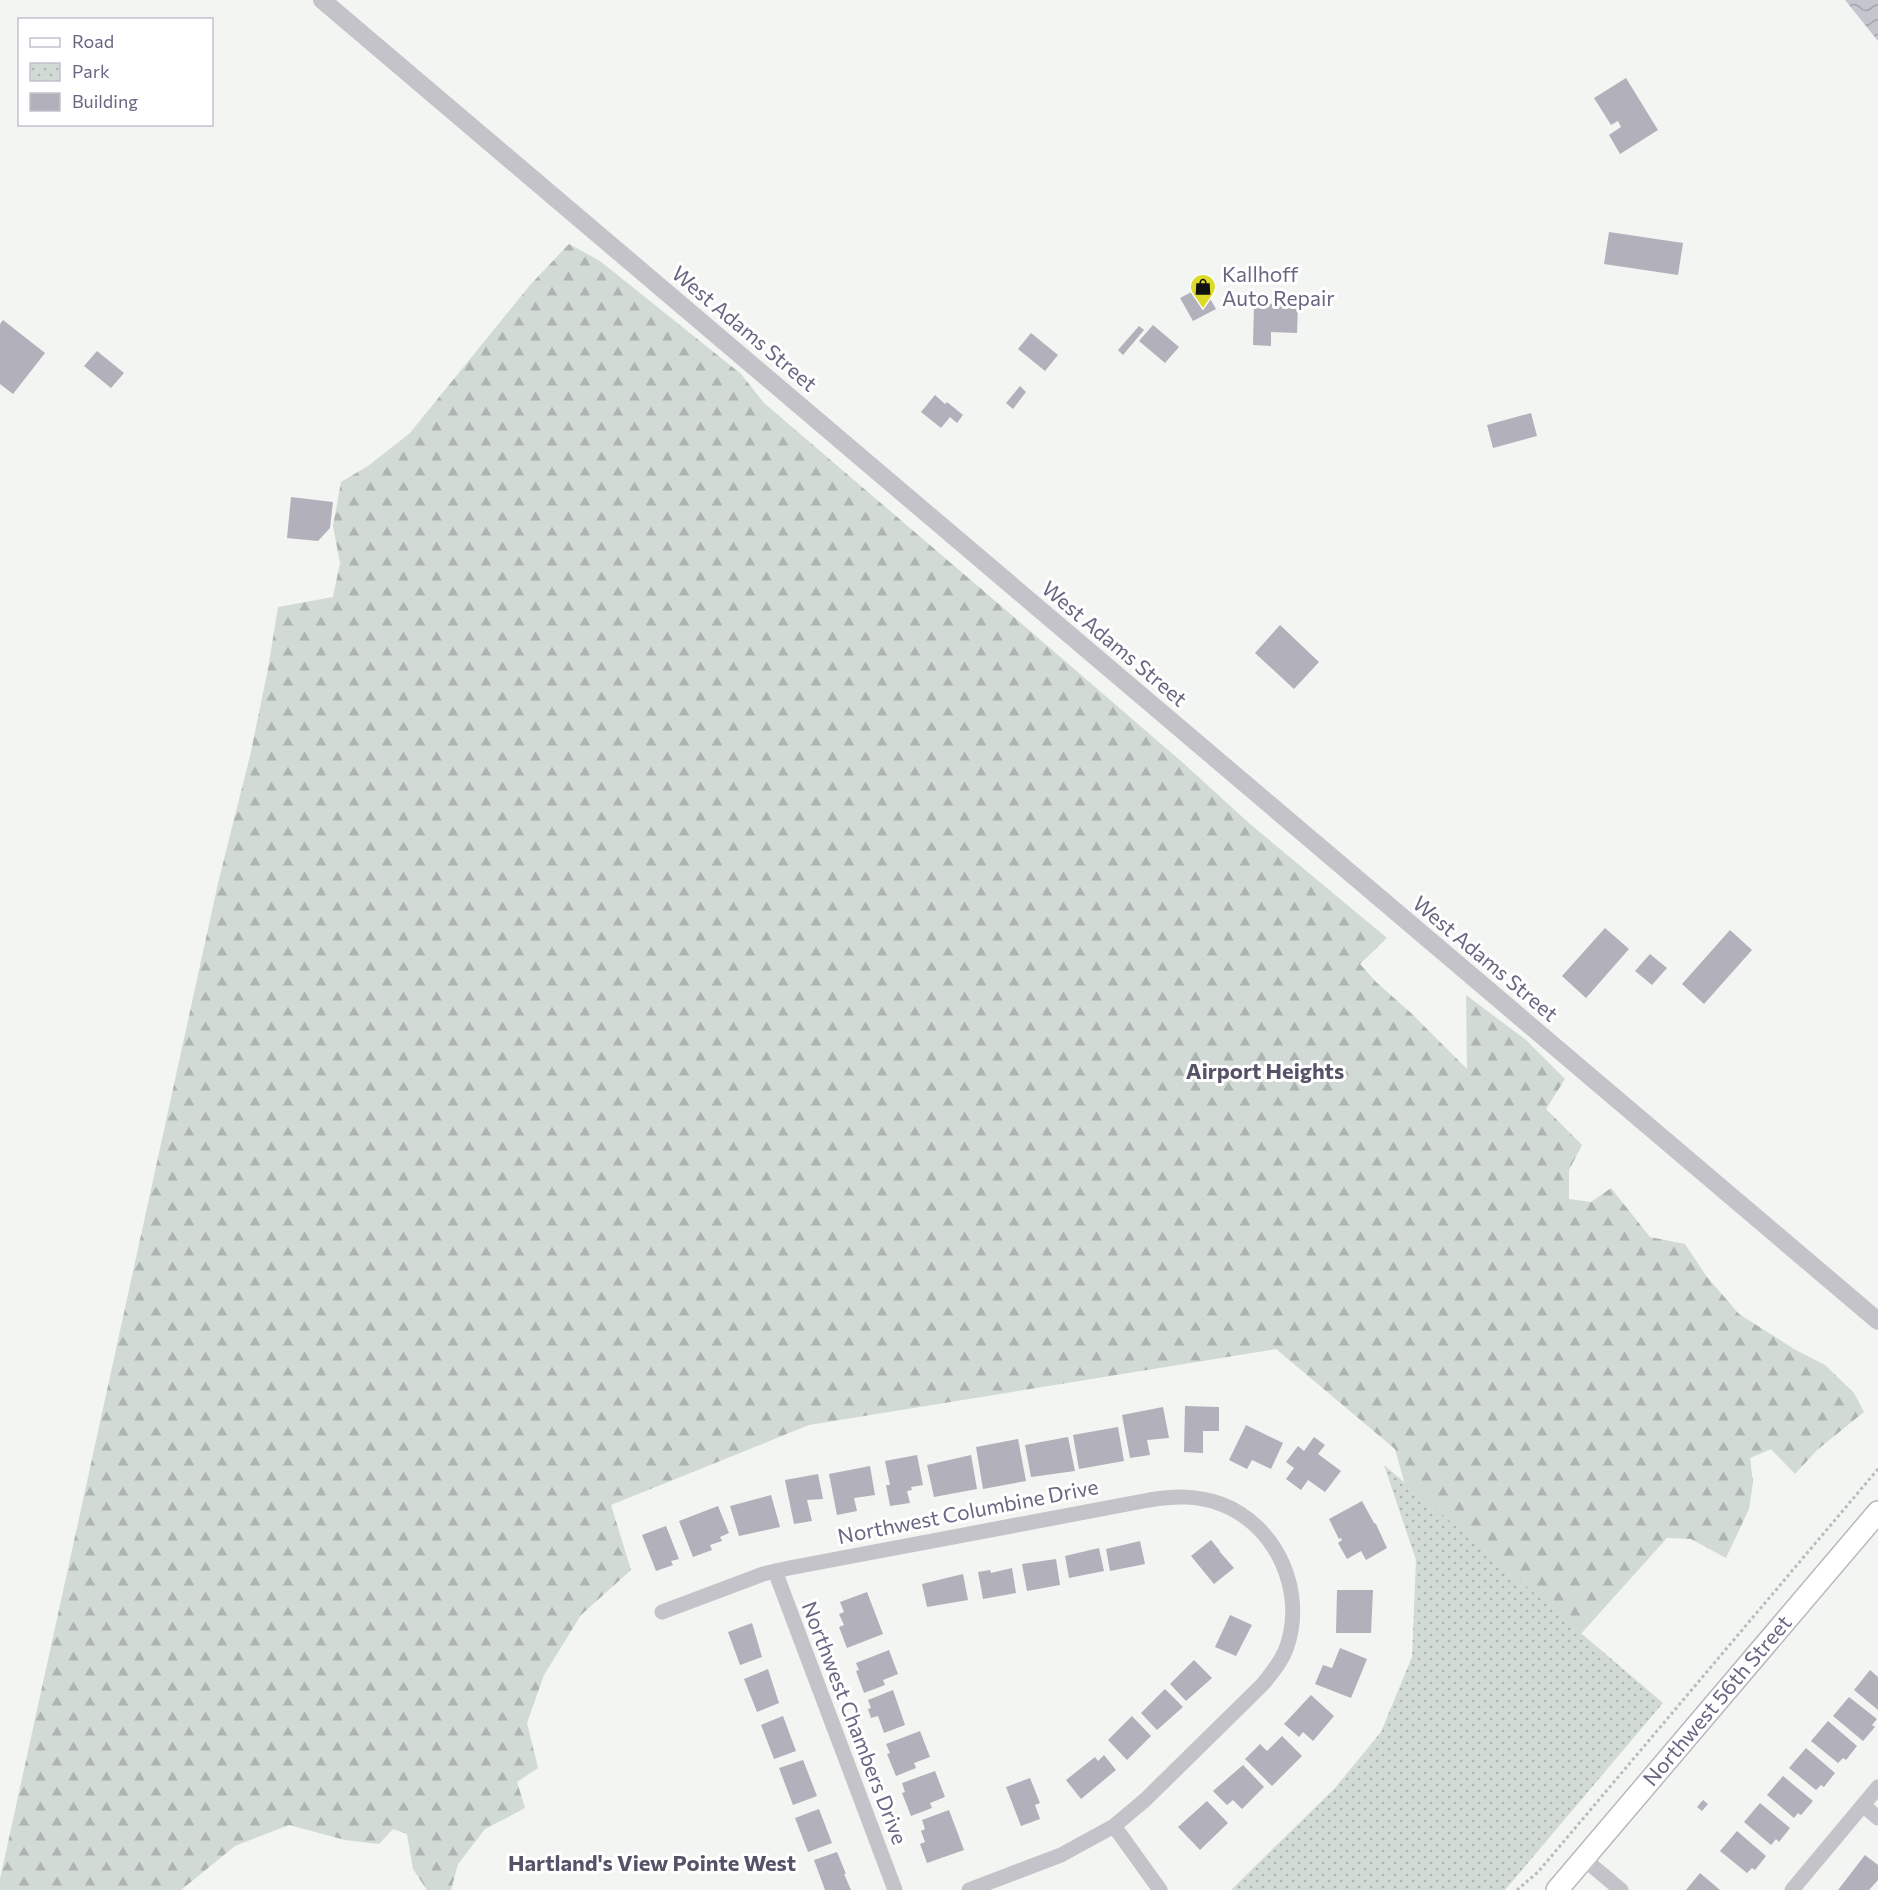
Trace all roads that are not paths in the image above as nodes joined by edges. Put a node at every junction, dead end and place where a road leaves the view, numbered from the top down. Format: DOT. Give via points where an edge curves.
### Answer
graph roads {
  1 [pos="322,0"];
  2 [pos="1878,1321"];
  3 [pos="1878,1512"];
  4 [pos="775,1571"];
  5 [pos="662,1612"];
  6 [pos="1878,1787"];
  7 [pos="1863,1805"];
  8 [pos="1878,1818"];
  9 [pos="1114,1826"];
  10 [pos="1584,1859"];
  11 [pos="895,1890"];
  12 [pos="969,1890"];
  13 [pos="1160,1890"];
  14 [pos="1557,1890"];
  15 [pos="1621,1890"];
  16 [pos="1792,1890"];
  1 -- 2 [label="street, West Adams Street"];
  3 -- 10 [label="main road, Northwest 56th Street"];
  4 -- 5 [label="street, Northwest Columbine Drive"];
  4 -- 9 [label="street, Northwest Columbine Drive" via="1182,1496 1208,1500 1233,1510 1254,1525 1273,1545 1289,1583 1292,1616 1286,1649 1263,1684"];
  4 -- 11 [label="street, Northwest Chambers Drive"];
  6 -- 7 [label="street"];
  7 -- 8 [label="street"];
  7 -- 16 [label="street"];
  9 -- 12 [label="street, Northwest Columbine Drive" via="1061,1855"];
  9 -- 13 [label="street"];
  10 -- 14 [label="main road, Northwest 56th Street"];
  10 -- 15 [label="street"];
}
